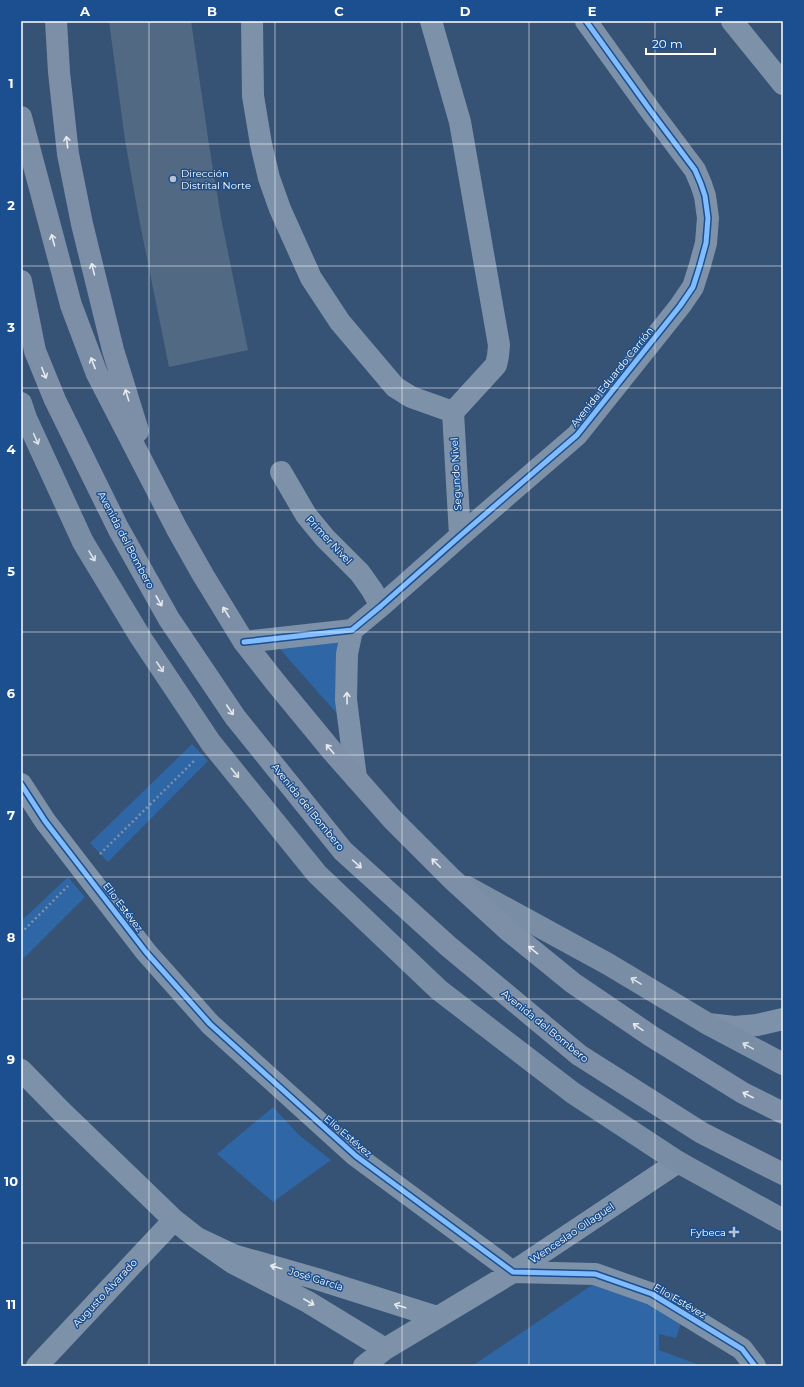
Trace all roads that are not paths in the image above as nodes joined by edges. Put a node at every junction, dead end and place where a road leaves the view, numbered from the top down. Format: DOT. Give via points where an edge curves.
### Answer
graph roads {
  1 [pos="56,21"];
  2 [pos="252,21"];
  3 [pos="431,21"];
  4 [pos="586,21"];
  5 [pos="732,21"];
  6 [pos="783,84"];
  7 [pos="21,117"];
  8 [pos="21,281"];
  9 [pos="21,310"];
  10 [pos="35,350"];
  11 [pos="21,403"];
  12 [pos="453,412"];
  13 [pos="281,472"];
  14 [pos="154,486"];
  15 [pos="460,536"];
  16 [pos="381,606"];
  17 [pos="352,630"];
  18 [pos="244,642"];
  19 [pos="356,778"];
  20 [pos="21,784"];
  21 [pos="452,879"];
  22 [pos="783,1019"];
  23 [pos="708,1024"];
  24 [pos="783,1064"];
  25 [pos="21,1070"];
  26 [pos="783,1113"];
  27 [pos="678,1162"];
  28 [pos="783,1174"];
  29 [pos="174,1220"];
  30 [pos="783,1220"];
  31 [pos="197,1238"];
  32 [pos="513,1272"];
  33 [pos="437,1318"];
  34 [pos="385,1349"];
  35 [pos="37,1366"];
  36 [pos="364,1366"];
  37 [pos="756,1366"];
  14 -- 1 [label="main road, one-way" via="113,350 82,224 68,154"];
  2 -- 12 [label="street" via="253,96 261,144 280,209 312,278 340,322 395,387 411,397"];
  3 -- 12 [label="street" via="460,122 499,345 496,366"];
  4 -- 15 [label="street, Avenida Eduardo Carrión" via="695,170 705,196 708,218 706,243 693,287 595,414 577,435"];
  5 -- 6 [label="street"];
  14 -- 7 [label="main road, one-way" via="97,374 71,305"];
  8 -- 10 [label="main road, Avenida del Bombero"];
  9 -- 10 [label="main road"];
  10 -- 28 [label="main road, Avenida del Bombero, one-way" via="73,438 118,528 169,619 235,717 343,851 448,946 579,1055 702,1133"];
  11 -- 27 [label="main road, one-way" via="83,542 141,638 211,743 317,874 439,990 572,1093"];
  12 -- 15 [label="street, Segundo Nivel"];
  13 -- 16 [label="street, Primer Nivel" via="306,515 360,573"];
  18 -- 14 [label="main road, one-way" via="203,575"];
  15 -- 16 [label="street, Avenida Eduardo Carrión"];
  16 -- 17 [label="street, Avenida Eduardo Carrión"];
  17 -- 18 [label="street"];
  19 -- 17 [label="street, one-way" via="346,700 347,654"];
  19 -- 18 [label="main road, one-way"];
  21 -- 19 [label="main road, one-way" via="393,820"];
  20 -- 32 [label="street, Elio Estévez" via="45,821 146,952 210,1024 356,1156"];
  23 -- 21 [label="main road, one-way" via="608,964"];
  26 -- 21 [label="main road, one-way" via="743,1093 658,1040 573,982 509,931"];
  22 -- 23 [label="street" via="735,1027"];
  24 -- 23 [label="main road, one-way"];
  25 -- 29 [label="street, José García"];
  27 -- 30 [label="main road"];
  27 -- 32 [label="street, Wenceslao Ollaguel"];
  29 -- 31 [label="street, José García"];
  29 -- 35 [label="street, Augusto Alvarado"];
  33 -- 31 [label="street, José García, one-way" via="233,1255"];
  31 -- 34 [label="street, José García, one-way" via="233,1263 308,1302"];
  32 -- 33 [label="street, Wenceslao Ollaguel"];
  32 -- 37 [label="street, Elio Estévez" via="595,1274 652,1294 742,1349"];
  33 -- 34 [label="street, Wenceslao Ollaguel"];
  34 -- 36 [label="street, Wenceslao Ollaguel"];
}
